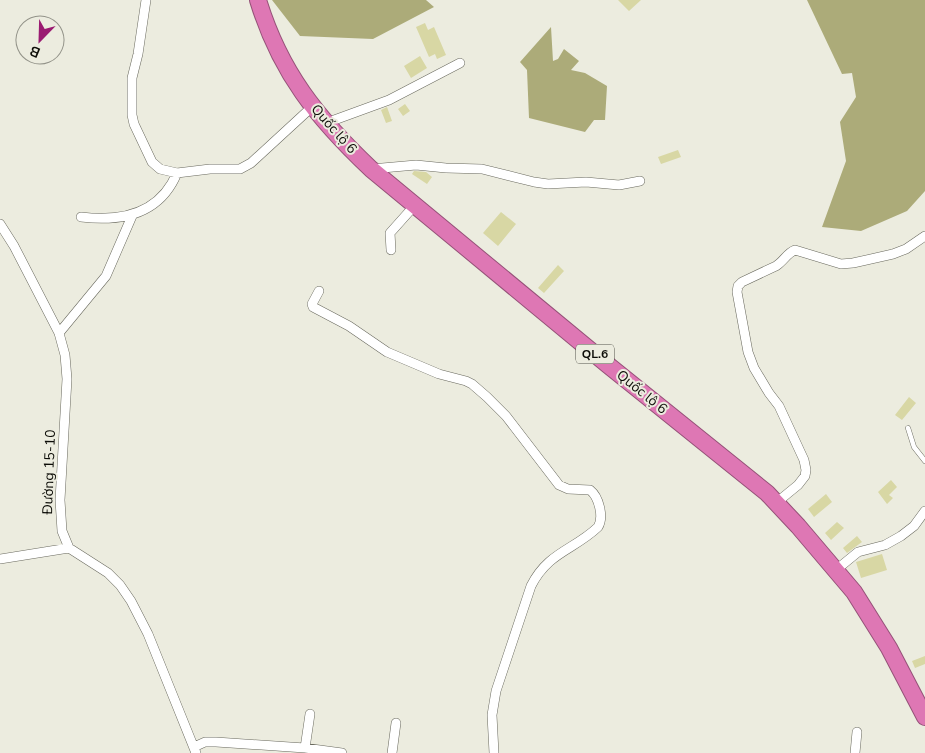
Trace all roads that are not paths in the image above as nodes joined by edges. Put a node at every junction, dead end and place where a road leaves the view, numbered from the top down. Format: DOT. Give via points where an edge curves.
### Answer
graph roads {
  1 [pos="146,0"];
  2 [pos="258,0"];
  3 [pos="460,63"];
  4 [pos="313,106"];
  5 [pos="326,123"];
  6 [pos="371,169"];
  7 [pos="177,173"];
  8 [pos="640,180"];
  9 [pos="415,205"];
  10 [pos="132,216"];
  11 [pos="81,217"];
  12 [pos="0,224"];
  13 [pos="925,236"];
  14 [pos="391,250"];
  15 [pos="319,291"];
  16 [pos="59,333"];
  17 [pos="908,428"];
  18 [pos="925,461"];
  19 [pos="776,503"];
  20 [pos="925,510"];
  21 [pos="69,548"];
  22 [pos="0,559"];
  23 [pos="836,570"];
  24 [pos="310,714"];
  25 [pos="925,717"];
  26 [pos="396,723"];
  27 [pos="857,732"];
  28 [pos="305,748"];
  29 [pos="195,750"];
  30 [pos="342,753"];
  31 [pos="392,753"];
  32 [pos="494,753"];
  33 [pos="855,753"];
  1 -- 7 [label="street" via="132,78 132,115 152,162 160,169"];
  2 -- 4 [label="highway, Quốc lộ 6 / QL.6" via="276,50"];
  3 -- 5 [label="street" via="395,97"];
  4 -- 5 [label="highway, Quốc lộ 6 / QL.6"];
  4 -- 7 [label="street" via="248,166"];
  5 -- 6 [label="highway, Quốc lộ 6 / QL.6"];
  6 -- 8 [label="street" via="416,165 482,169 548,184 586,182 619,185"];
  6 -- 9 [label="highway, Quốc lộ 6 / QL.6"];
  7 -- 10 [label="street" via="161,198"];
  9 -- 14 [label="street" via="390,233"];
  9 -- 19 [label="highway, Quốc lộ 6 / QL.6"];
  10 -- 11 [label="street"];
  10 -- 16 [label="street" via="106,276"];
  12 -- 16 [label="street, Đường 15-10"];
  13 -- 19 [label="street" via="906,249 853,263 840,264 796,250 781,263 738,286 748,352 754,368 779,406 806,470 798,485"];
  15 -- 32 [label="street" via="313,307 387,352 439,374 466,380 506,416 559,485 568,489 590,490 594,494 601,515 598,527 547,563 531,586 496,691 492,715"];
  16 -- 21 [label="street, Đường 15-10" via="67,371 60,517"];
  17 -- 18 [label="lane" via="914,447"];
  19 -- 23 [label="highway, Quốc lộ 6 / QL.6"];
  20 -- 23 [label="street" via="914,526 901,536 884,545 858,552"];
  21 -- 22 [label="street"];
  21 -- 29 [label="street" via="108,573 131,601 143,622"];
  23 -- 25 [label="highway, Quốc lộ 6 / QL.6" via="854,592 888,648"];
  24 -- 28 [label="street"];
  26 -- 31 [label="street"];
  27 -- 33 [label="street"];
  28 -- 29 [label="street" via="210,742"];
  28 -- 30 [label="street"];
}
